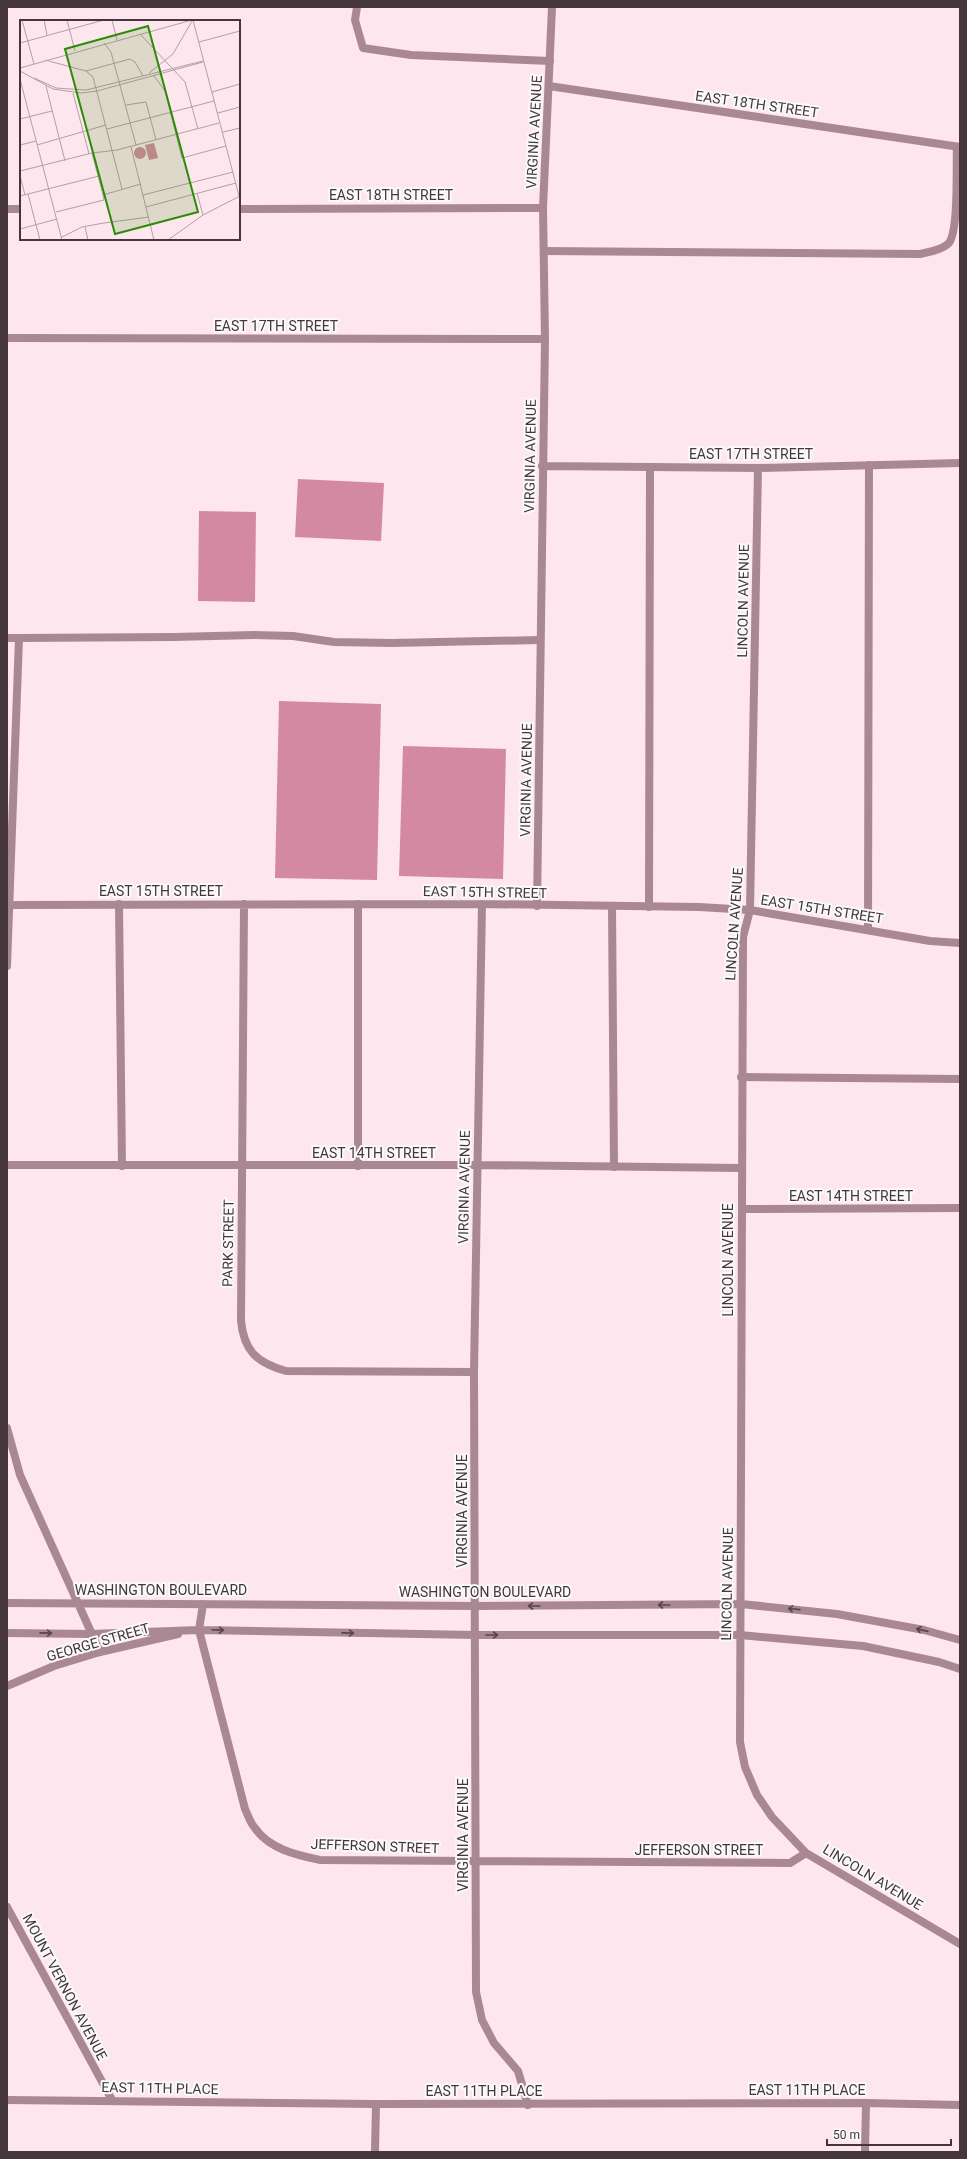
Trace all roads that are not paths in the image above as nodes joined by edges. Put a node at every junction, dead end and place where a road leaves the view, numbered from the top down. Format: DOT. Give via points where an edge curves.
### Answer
graph roads {
  1 [pos="357,7"];
  2 [pos="552,7"];
  3 [pos="550,61"];
  4 [pos="549,86"];
  5 [pos="958,147"];
  6 [pos="543,208"];
  7 [pos="7,209"];
  8 [pos="20,209"];
  9 [pos="240,209"];
  10 [pos="544,251"];
  11 [pos="7,338"];
  12 [pos="545,339"];
  13 [pos="960,463"];
  14 [pos="869,465"];
  15 [pos="542,466"];
  16 [pos="650,467"];
  17 [pos="758,468"];
  18 [pos="7,638"];
  19 [pos="18,638"];
  20 [pos="540,640"];
  21 [pos="10,786"];
  22 [pos="119,904"];
  23 [pos="244,904"];
  24 [pos="358,904"];
  25 [pos="482,904"];
  26 [pos="8,905"];
  27 [pos="537,906"];
  28 [pos="612,906"];
  29 [pos="649,907"];
  30 [pos="750,910"];
  31 [pos="868,930"];
  32 [pos="960,943"];
  33 [pos="7,966"];
  34 [pos="741,1078"];
  35 [pos="960,1079"];
  36 [pos="7,1165"];
  37 [pos="477,1165"];
  38 [pos="122,1166"];
  39 [pos="242,1166"];
  40 [pos="358,1166"];
  41 [pos="614,1166"];
  42 [pos="741,1168"];
  43 [pos="960,1208"];
  44 [pos="742,1209"];
  45 [pos="474,1372"];
  46 [pos="7,1428"];
  47 [pos="7,1603"];
  48 [pos="76,1603"];
  49 [pos="203,1604"];
  50 [pos="741,1604"];
  51 [pos="476,1606"];
  52 [pos="199,1630"];
  53 [pos="7,1633"];
  54 [pos="90,1634"];
  55 [pos="476,1635"];
  56 [pos="740,1635"];
  57 [pos="960,1640"];
  58 [pos="100,1652"];
  59 [pos="960,1669"];
  60 [pos="7,1686"];
  61 [pos="806,1852"];
  62 [pos="476,1862"];
  63 [pos="7,1907"];
  64 [pos="960,1944"];
  65 [pos="7,2100"];
  66 [pos="112,2100"];
  67 [pos="866,2103"];
  68 [pos="376,2104"];
  69 [pos="528,2105"];
  70 [pos="960,2105"];
  71 [pos="375,2152"];
  72 [pos="865,2152"];
  1 -- 3 [label="street" via="355,20 363,48 412,55"];
  2 -- 3 [label="street, VIRGINIA AVENUE"];
  3 -- 4 [label="street, VIRGINIA AVENUE"];
  4 -- 5 [label="street, EAST 18TH STREET"];
  4 -- 6 [label="street, VIRGINIA AVENUE"];
  5 -- 10 [label="street" via="955,230 948,243 937,250 920,254"];
  6 -- 9 [label="street, EAST 18TH STREET"];
  6 -- 10 [label="street, VIRGINIA AVENUE"];
  7 -- 8 [label="street"];
  10 -- 12 [label="street, VIRGINIA AVENUE"];
  11 -- 12 [label="street, EAST 17TH STREET"];
  12 -- 15 [label="street, VIRGINIA AVENUE"];
  13 -- 14 [label="street, EAST 17TH STREET"];
  14 -- 17 [label="street, EAST 17TH STREET"];
  14 -- 31 [label="street"];
  15 -- 16 [label="street, EAST 17TH STREET"];
  15 -- 20 [label="street, VIRGINIA AVENUE"];
  16 -- 17 [label="street, EAST 17TH STREET"];
  16 -- 29 [label="street"];
  17 -- 30 [label="street, LINCOLN AVENUE"];
  18 -- 19 [label="street"];
  19 -- 20 [label="street" via="254,635 293,636 334,642 384,643"];
  19 -- 21 [label="street"];
  20 -- 27 [label="street, VIRGINIA AVENUE"];
  21 -- 26 [label="street"];
  22 -- 23 [label="street, EAST 15TH STREET"];
  22 -- 26 [label="street, EAST 15TH STREET"];
  22 -- 38 [label="street"];
  23 -- 24 [label="street, EAST 15TH STREET"];
  23 -- 39 [label="street, PARK STREET"];
  24 -- 25 [label="street, EAST 15TH STREET"];
  24 -- 40 [label="street"];
  25 -- 27 [label="street, EAST 15TH STREET"];
  25 -- 37 [label="street, VIRGINIA AVENUE"];
  26 -- 33 [label="street"];
  27 -- 28 [label="street, EAST 15TH STREET"];
  28 -- 29 [label="street, EAST 15TH STREET"];
  28 -- 41 [label="street"];
  29 -- 30 [label="street, EAST 15TH STREET"];
  30 -- 31 [label="street, EAST 15TH STREET"];
  30 -- 34 [label="street, LINCOLN AVENUE" via="743,937"];
  31 -- 32 [label="street, EAST 15TH STREET"];
  34 -- 35 [label="street"];
  34 -- 42 [label="street, LINCOLN AVENUE"];
  36 -- 38 [label="street, EAST 14TH STREET"];
  37 -- 40 [label="street, EAST 14TH STREET"];
  37 -- 41 [label="street, EAST 14TH STREET"];
  37 -- 45 [label="street, VIRGINIA AVENUE"];
  38 -- 39 [label="street, EAST 14TH STREET"];
  39 -- 40 [label="street, EAST 14TH STREET"];
  39 -- 45 [label="street, PARK STREET" via="241,1321 242,1336 246,1346 254,1354 274,1368 286,1371"];
  41 -- 42 [label="street, EAST 14TH STREET"];
  42 -- 44 [label="street, LINCOLN AVENUE"];
  43 -- 44 [label="street, EAST 14TH STREET"];
  44 -- 50 [label="street, LINCOLN AVENUE"];
  45 -- 51 [label="street, VIRGINIA AVENUE"];
  46 -- 48 [label="street" via="20,1475"];
  47 -- 48 [label="street, WASHINGTON BOULEVARD"];
  48 -- 49 [label="street, WASHINGTON BOULEVARD"];
  48 -- 54 [label="street"];
  49 -- 51 [label="street, WASHINGTON BOULEVARD"];
  49 -- 52 [label="street, JEFFERSON STREET"];
  50 -- 51 [label="street, WASHINGTON BOULEVARD, one-way"];
  50 -- 56 [label="street, LINCOLN AVENUE"];
  57 -- 50 [label="street, WASHINGTON BOULEVARD, one-way" via="924,1630 837,1614"];
  51 -- 55 [label="street, VIRGINIA AVENUE"];
  52 -- 54 [label="street"];
  52 -- 55 [label="street, one-way"];
  52 -- 58 [label="street, GEORGE STREET"];
  52 -- 62 [label="street, JEFFERSON STREET" via="245,1809 255,1829 270,1843 296,1855 320,1860"];
  53 -- 54 [label="street, one-way"];
  54 -- 58 [label="street"];
  55 -- 56 [label="street, one-way"];
  55 -- 62 [label="street, VIRGINIA AVENUE"];
  56 -- 59 [label="street" via="863,1646"];
  56 -- 61 [label="street, LINCOLN AVENUE" via="740,1742 745,1767 757,1795 772,1816"];
  58 -- 60 [label="street, GEORGE STREET" via="54,1666"];
  61 -- 62 [label="street, JEFFERSON STREET" via="790,1863"];
  61 -- 64 [label="street, LINCOLN AVENUE"];
  62 -- 69 [label="street, VIRGINIA AVENUE" via="476,1992 481,2013 494,2043 518,2071"];
  63 -- 66 [label="street, MOUNT VERNON AVENUE"];
  65 -- 66 [label="street, EAST 11TH PLACE"];
  66 -- 68 [label="street, EAST 11TH PLACE"];
  67 -- 69 [label="street, EAST 11TH PLACE"];
  67 -- 70 [label="street, EAST 11TH PLACE"];
  67 -- 72 [label="street"];
  68 -- 69 [label="street, EAST 11TH PLACE"];
  68 -- 71 [label="street"];
}
